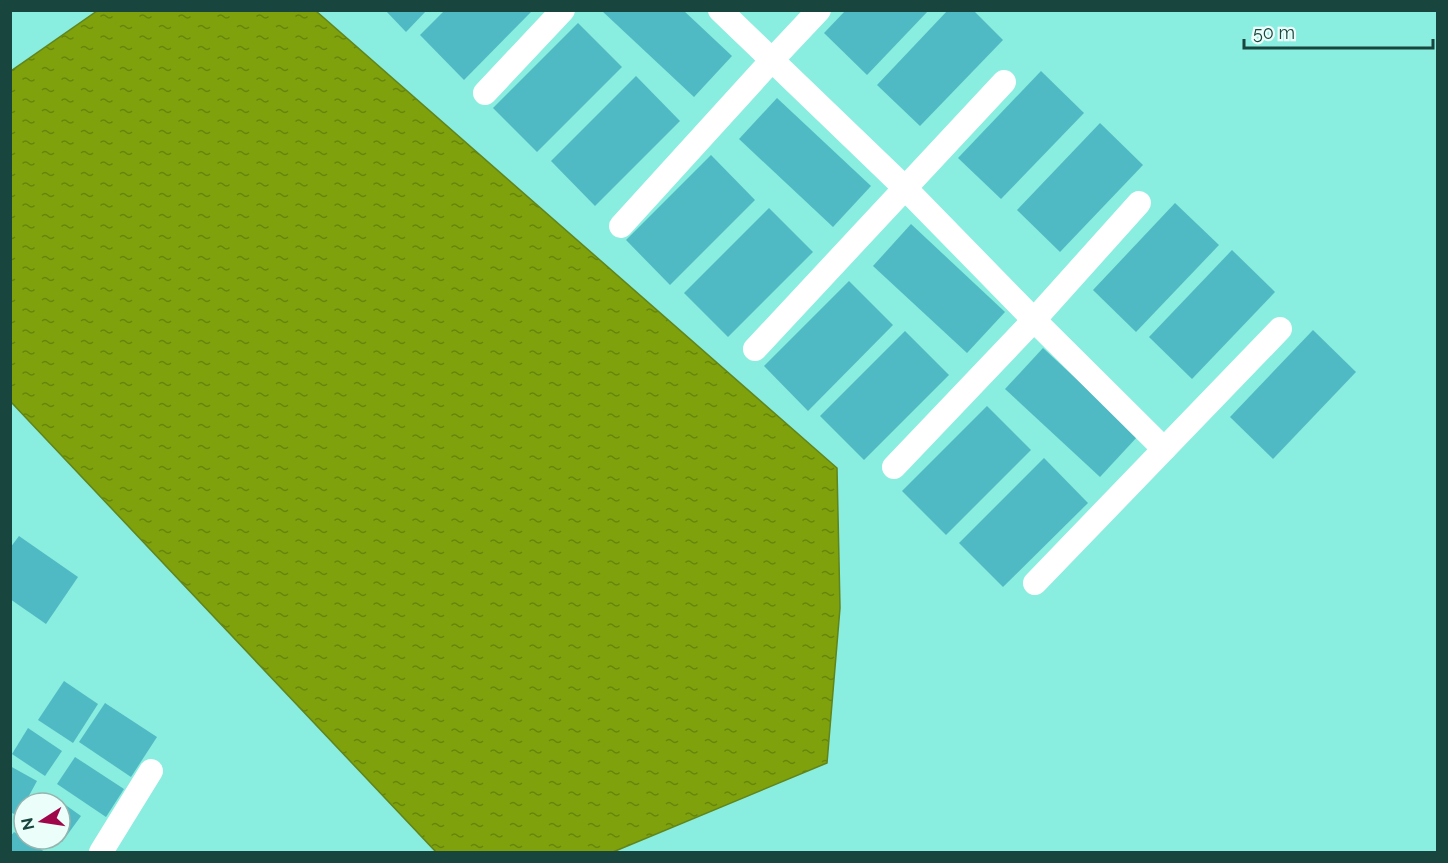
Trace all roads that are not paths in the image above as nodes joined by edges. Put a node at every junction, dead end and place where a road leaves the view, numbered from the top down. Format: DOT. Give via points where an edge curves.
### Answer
graph roads {
  1 [pos="563,10"];
  2 [pos="720,10"];
  3 [pos="819,10"];
  4 [pos="772,60"];
  5 [pos="1004,82"];
  6 [pos="485,93"];
  7 [pos="906,189"];
  8 [pos="1139,203"];
  9 [pos="621,226"];
  10 [pos="1034,320"];
  11 [pos="1280,329"];
  12 [pos="755,349"];
  13 [pos="1164,449"];
  14 [pos="894,467"];
  15 [pos="1035,583"];
  16 [pos="151,771"];
  17 [pos="101,852"];
  1 -- 6 [label="street"];
  2 -- 4 [label="street"];
  3 -- 4 [label="street"];
  4 -- 7 [label="street"];
  4 -- 9 [label="street"];
  5 -- 7 [label="street"];
  7 -- 10 [label="street"];
  7 -- 12 [label="street"];
  8 -- 10 [label="street"];
  10 -- 13 [label="street"];
  10 -- 14 [label="street"];
  11 -- 13 [label="street"];
  13 -- 15 [label="street"];
  16 -- 17 [label="street"];
}
